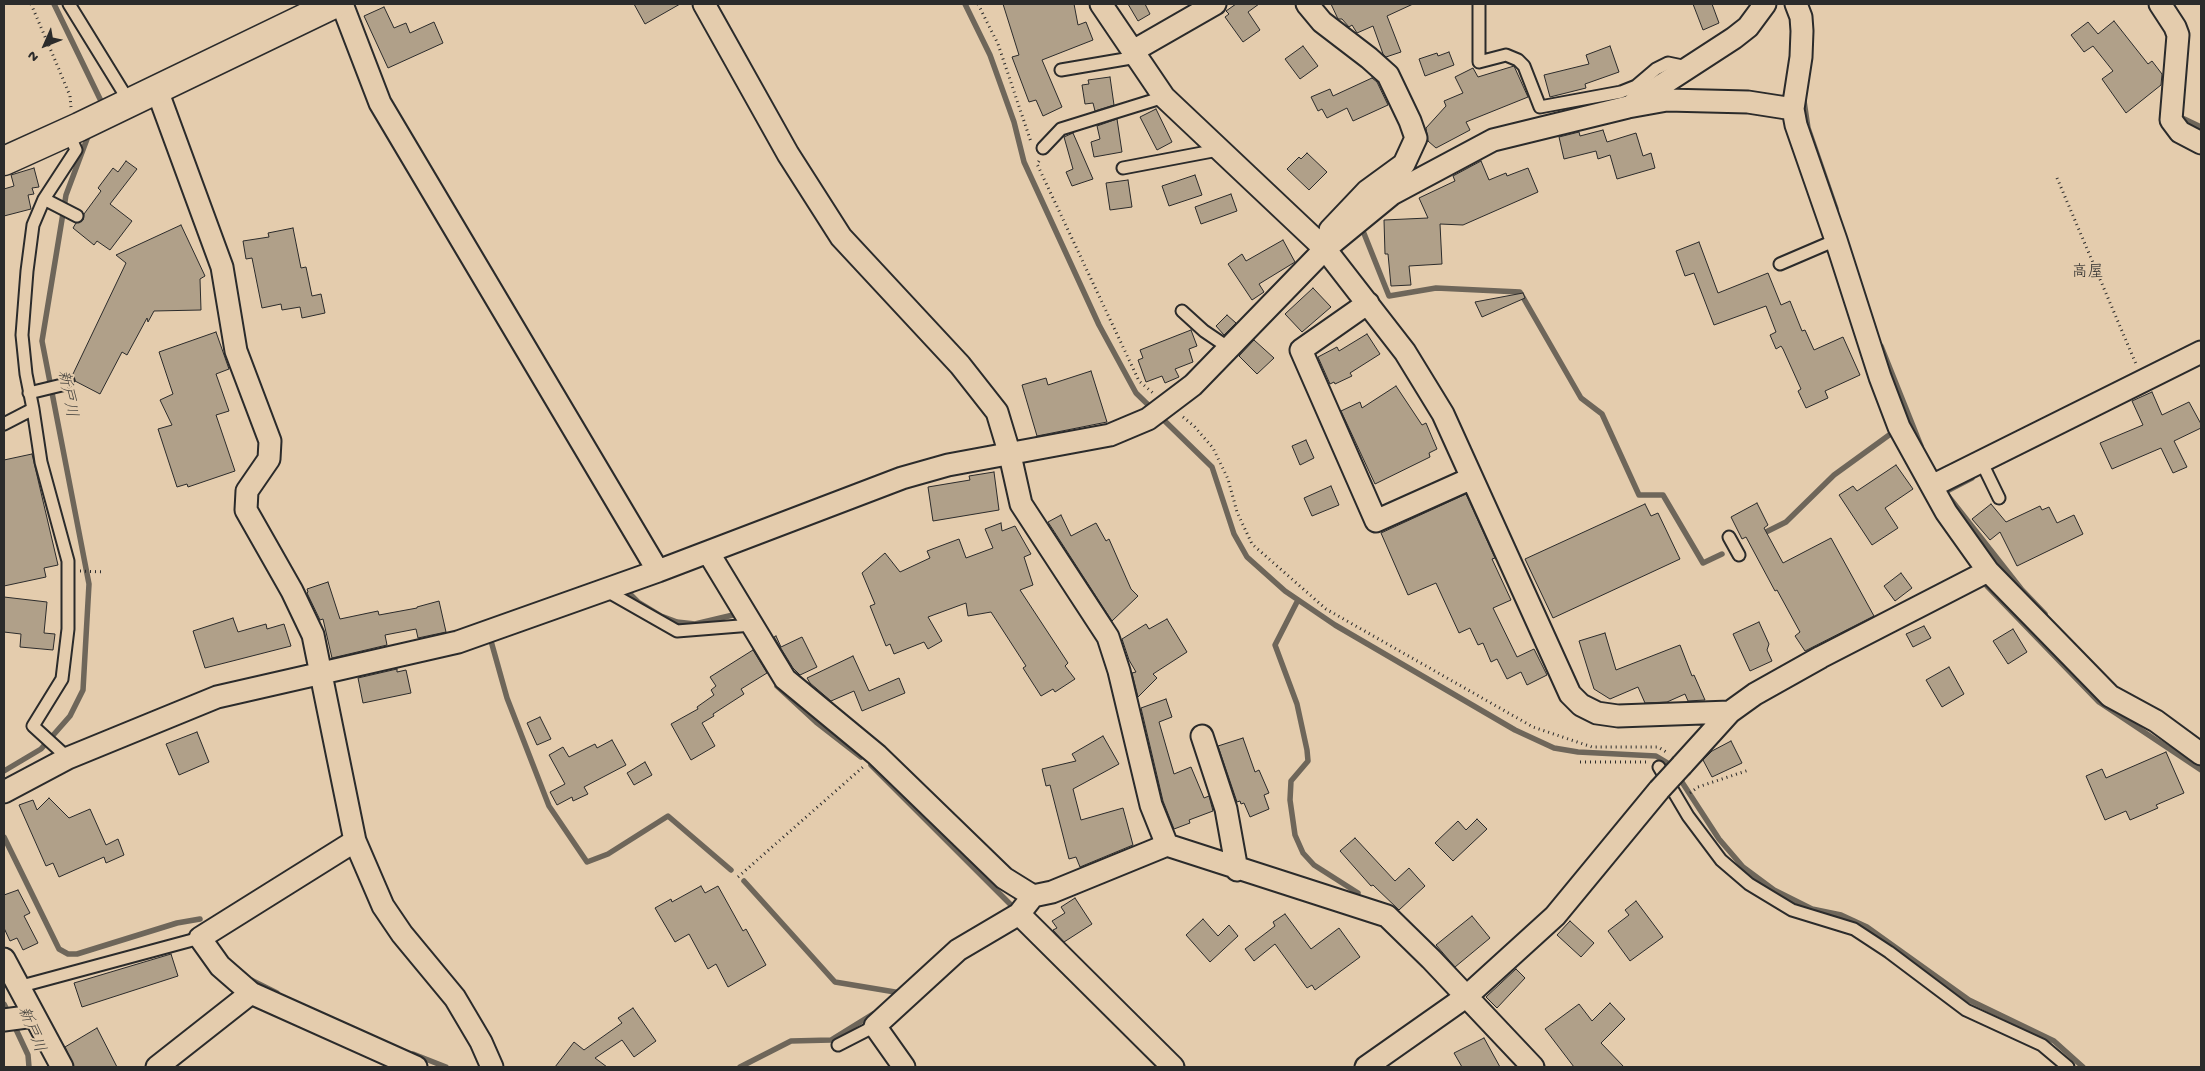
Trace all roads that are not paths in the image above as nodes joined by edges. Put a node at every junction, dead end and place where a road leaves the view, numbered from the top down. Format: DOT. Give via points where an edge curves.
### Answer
graph roads {
  1 [pos="69,4"];
  2 [pos="334,4"];
  3 [pos="342,4"];
  4 [pos="704,4"];
  5 [pos="1101,4"];
  6 [pos="1215,4"];
  7 [pos="1307,4"];
  8 [pos="1479,4"];
  9 [pos="1765,4"];
  10 [pos="1796,4"];
  11 [pos="2160,4"];
  12 [pos="1135,54"];
  13 [pos="1687,67"];
  14 [pos="1061,70"];
  15 [pos="158,90"];
  16 [pos="1164,97"];
  17 [pos="121,107"];
  18 [pos="1628,107"];
  19 [pos="1794,109"];
  20 [pos="73,130"];
  21 [pos="2201,143"];
  22 [pos="1037,150"];
  23 [pos="1218,150"];
  24 [pos="4,161"];
  25 [pos="1123,168"];
  26 [pos="49,201"];
  27 [pos="76,216"];
  28 [pos="1836,240"];
  29 [pos="1321,246"];
  30 [pos="1780,264"];
  31 [pos="1368,303"];
  32 [pos="1182,311"];
  33 [pos="1229,348"];
  34 [pos="2201,352"];
  35 [pos="65,382"];
  36 [pos="30,393"];
  37 [pos="33,409"];
  38 [pos="4,424"];
  39 [pos="1010,455"];
  40 [pos="1981,461"];
  41 [pos="1472,478"];
  42 [pos="1932,486"];
  43 [pos="1999,498"];
  44 [pos="1729,537"];
  45 [pos="708,552"];
  46 [pos="1740,555"];
  47 [pos="658,571"];
  48 [pos="1988,571"];
  49 [pos="604,590"];
  50 [pos="752,624"];
  51 [pos="322,672"];
  52 [pos="1730,712"];
  53 [pos="1202,736"];
  54 [pos="63,754"];
  55 [pos="2201,754"];
  56 [pos="1659,767"];
  57 [pos="4,792"];
  58 [pos="355,841"];
  59 [pos="1168,845"];
  60 [pos="1237,870"];
  61 [pos="1033,896"];
  62 [pos="1019,914"];
  63 [pos="200,938"];
  64 [pos="4,959"];
  65 [pos="18,988"];
  66 [pos="251,993"];
  67 [pos="1467,996"];
  68 [pos="20,1018"];
  69 [pos="875,1026"];
  70 [pos="838,1045"];
  71 [pos="62,1067"];
  72 [pos="157,1067"];
  73 [pos="416,1067"];
  74 [pos="492,1067"];
  75 [pos="904,1067"];
  76 [pos="1173,1067"];
  77 [pos="1366,1067"];
  78 [pos="1534,1067"];
  79 [pos="2068,1067"];
  1 -- 17 [label="lane"];
  2 -- 15 [label="street"];
  3 -- 47 [label="street" via="380,102"];
  4 -- 39 [label="street" via="788,154 841,237 960,365 997,412"];
  5 -- 12 [label="street"];
  6 -- 12 [label="street"];
  7 -- 29 [label="street" via="1322,22 1388,74 1416,138 1404,164 1367,191"];
  8 -- 13 [label="lane" via="1479,62 1506,55 1518,60 1524,66 1540,107 1621,92 1636,86 1668,63"];
  9 -- 13 [label="street" via="1748,27"];
  10 -- 19 [label="street" via="1802,31"];
  11 -- 21 [label="street" via="2178,35 2171,120 2180,132"];
  12 -- 14 [label="lane"];
  12 -- 16 [label="street"];
  13 -- 18 [label="street"];
  15 -- 17 [label="street"];
  15 -- 51 [label="street" via="222,267 236,350 270,441 269,459 247,491 246,510 309,626"];
  16 -- 22 [label="lane" via="1061,129"];
  16 -- 23 [label="street"];
  17 -- 20 [label="street"];
  18 -- 19 [label="street" via="1667,100 1748,102"];
  18 -- 29 [label="street" via="1493,140 1392,194"];
  19 -- 28 [label="street" via="1796,125"];
  20 -- 24 [label="street"];
  20 -- 26 [label="lane" via="76,150"];
  23 -- 25 [label="lane"];
  23 -- 29 [label="street"];
  26 -- 27 [label="lane"];
  26 -- 36 [label="lane" via="33,226 22,326"];
  28 -- 30 [label="lane"];
  28 -- 42 [label="street" via="1899,427"];
  29 -- 31 [label="street"];
  29 -- 33 [label="street"];
  31 -- 41 [label="street" via="1405,352 1444,414"];
  31 -- 41 [label="street" via="1302,350 1376,521"];
  32 -- 33 [label="lane"];
  33 -- 39 [label="street" via="1193,385 1148,418 1110,436"];
  34 -- 40 [label="street"];
  35 -- 36 [label="lane"];
  36 -- 37 [label="lane"];
  37 -- 38 [label="lane"];
  37 -- 54 [label="lane" via="41,462 68,561 68,629 62,679 33,726"];
  39 -- 45 [label="street" via="948,465 902,478"];
  39 -- 59 [label="street" via="1021,504 1108,637 1151,805"];
  40 -- 42 [label="street"];
  40 -- 43 [label="lane"];
  41 -- 52 [label="street" via="1570,694 1581,705 1597,713 1618,716"];
  42 -- 48 [label="street" via="1946,512"];
  44 -- 46 [label="lane"];
  45 -- 47 [label="street"];
  45 -- 50 [label="street"];
  47 -- 49 [label="street"];
  48 -- 52 [label="street" via="1821,657"];
  48 -- 55 [label="street" via="2110,696 2156,721"];
  49 -- 50 [label="lane" via="677,631"];
  49 -- 51 [label="street" via="458,642"];
  50 -- 61 [label="street" via="785,679 877,755 1004,878"];
  51 -- 54 [label="street" via="217,697"];
  51 -- 58 [label="street"];
  52 -- 67 [label="street, bridge" via="1676,760 1659,790 1555,916"];
  53 -- 60 [label="street" via="1226,809"];
  54 -- 57 [label="street"];
  56 -- 79 [label="lane" via="1688,816 1721,860 1749,884 1792,910 1854,929 1966,1010 2042,1045"];
  58 -- 63 [label="street"];
  58 -- 74 [label="street" via="383,906 455,998"];
  59 -- 60 [label="street"];
  59 -- 61 [label="street" via="1052,892"];
  60 -- 67 [label="street" via="1386,916"];
  61 -- 62 [label="street"];
  62 -- 69 [label="street" via="958,950"];
  62 -- 76 [label="street"];
  63 -- 65 [label="lane"];
  63 -- 66 [label="street" via="220,966"];
  64 -- 65 [label="street"];
  65 -- 68 [label="street"];
  66 -- 72 [label="street"];
  66 -- 73 [label="street"];
  67 -- 77 [label="street"];
  67 -- 78 [label="street"];
  68 -- 71 [label="street"];
  69 -- 70 [label="lane"];
  69 -- 75 [label="street"];
}
